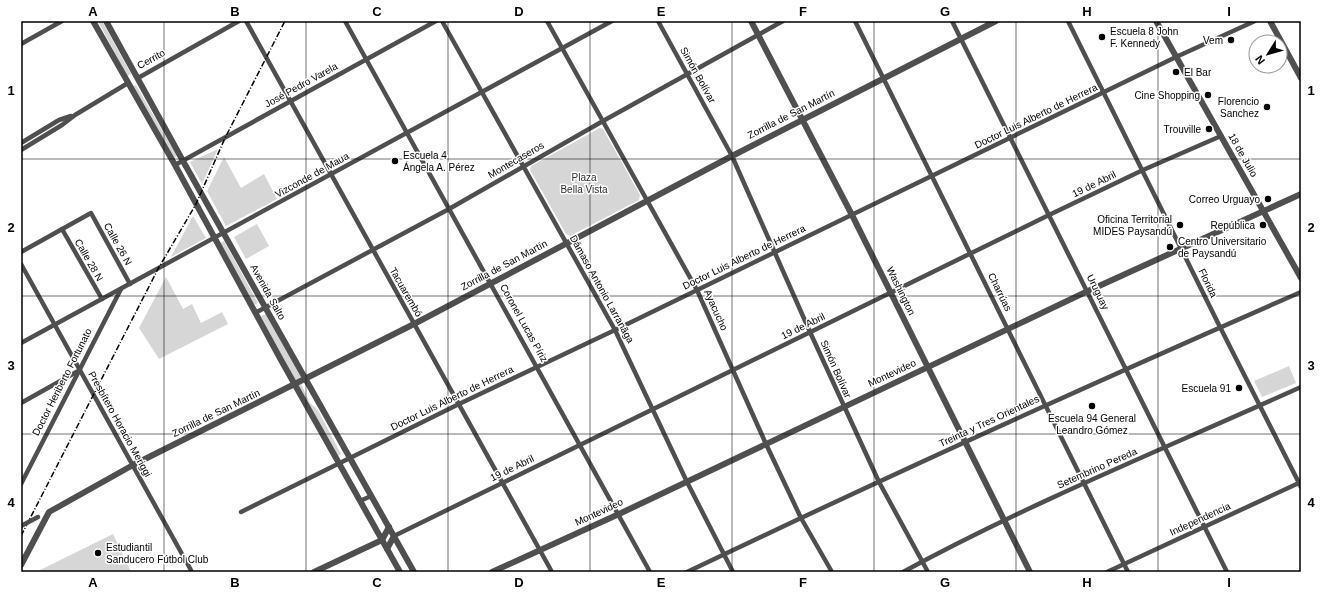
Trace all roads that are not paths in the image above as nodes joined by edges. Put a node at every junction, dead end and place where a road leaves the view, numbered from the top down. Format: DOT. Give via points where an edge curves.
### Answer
graph roads {
  1 [pos="62,21"];
  2 [pos="93,21"];
  3 [pos="106,21"];
  4 [pos="239,21"];
  5 [pos="246,21"];
  6 [pos="345,21"];
  7 [pos="436,21"];
  8 [pos="442,21"];
  9 [pos="547,21"];
  10 [pos="612,21"];
  11 [pos="658,21"];
  12 [pos="751,21"];
  13 [pos="783,21"];
  14 [pos="855,21"];
  15 [pos="952,21"];
  16 [pos="996,21"];
  17 [pos="1068,21"];
  18 [pos="1156,21"];
  19 [pos="1255,21"];
  20 [pos="1270,21"];
  21 [pos="758,35"];
  22 [pos="961,39"];
  23 [pos="21,44"];
  24 [pos="562,48"];
  25 [pos="1177,57"];
  26 [pos="366,59"];
  27 [pos="688,74"];
  28 [pos="883,77"];
  29 [pos="138,78"];
  30 [pos="1301,78"];
  31 [pos="128,83"];
  32 [pos="482,92"];
  33 [pos="1104,93"];
  34 [pos="290,101"];
  35 [pos="75,115"];
  36 [pos="802,120"];
  37 [pos="603,121"];
  38 [pos="407,133"];
  39 [pos="1221,136"];
  40 [pos="1011,138"];
  41 [pos="21,143"];
  42 [pos="21,150"];
  43 [pos="732,156"];
  44 [pos="183,161"];
  45 [pos="175,165"];
  46 [pos="523,166"];
  47 [pos="1143,170"];
  48 [pos="331,175"];
  49 [pos="932,176"];
  50 [pos="1301,194"];
  51 [pos="647,200"];
  52 [pos="449,209"];
  53 [pos="1264,211"];
  54 [pos="852,215"];
  55 [pos="1050,215"];
  56 [pos="62,229"];
  57 [pos="224,233"];
  58 [pos="215,238"];
  59 [pos="566,242"];
  60 [pos="1181,248"];
  61 [pos="372,250"];
  62 [pos="21,252"];
  63 [pos="774,252"];
  64 [pos="971,254"];
  65 [pos="21,264"];
  66 [pos="1301,278"];
  67 [pos="130,284"];
  68 [pos="491,284"];
  69 [pos="121,289"];
  70 [pos="697,290"];
  71 [pos="1088,291"];
  72 [pos="1301,292"];
  73 [pos="891,293"];
  74 [pos="102,300"];
  75 [pos="265,307"];
  76 [pos="255,313"];
  77 [pos="55,324"];
  78 [pos="414,324"];
  79 [pos="1220,327"];
  80 [pos="1008,329"];
  81 [pos="615,330"];
  82 [pos="810,332"];
  83 [pos="21,343"];
  84 [pos="538,367"];
  85 [pos="928,367"];
  86 [pos="1126,369"];
  87 [pos="80,370"];
  88 [pos="733,370"];
  89 [pos="305,379"];
  90 [pos="295,384"];
  91 [pos="1301,387"];
  92 [pos="21,403"];
  93 [pos="459,404"];
  94 [pos="1046,405"];
  95 [pos="844,406"];
  96 [pos="1259,406"];
  97 [pos="653,410"];
  98 [pos="965,442"];
  99 [pos="581,444"];
  100 [pos="766,444"];
  101 [pos="1165,448"];
  102 [pos="349,458"];
  103 [pos="338,463"];
  104 [pos="133,465"];
  105 [pos="687,482"];
  106 [pos="879,482"];
  107 [pos="502,483"];
  108 [pos="1084,483"];
  109 [pos="21,484"];
  110 [pos="1300,484"];
  111 [pos="371,496"];
  112 [pos="360,501"];
  113 [pos="49,512"];
  114 [pos="241,512"];
  115 [pos="619,514"];
  116 [pos="801,518"];
  117 [pos="1005,521"];
  118 [pos="21,526"];
  119 [pos="389,527"];
  120 [pos="1204,527"];
  121 [pos="394,536"];
  122 [pos="382,540"];
  123 [pos="388,550"];
  124 [pos="540,550"];
  125 [pos="724,554"];
  126 [pos="923,562"];
  127 [pos="1124,564"];
  128 [pos="21,565"];
  129 [pos="192,572"];
  130 [pos="314,572"];
  131 [pos="400,572"];
  132 [pos="414,572"];
  133 [pos="492,572"];
  134 [pos="552,572"];
  135 [pos="650,572"];
  136 [pos="687,572"];
  137 [pos="734,572"];
  138 [pos="832,572"];
  139 [pos="903,572"];
  140 [pos="928,572"];
  141 [pos="1030,572"];
  142 [pos="1107,572"];
  143 [pos="1128,572"];
  144 [pos="1226,572"];
  1 -- 23 [label="street"];
  2 -- 31 [label="street, Avenida Salto"];
  3 -- 29 [label="street, Avenida Salto"];
  4 -- 29 [label="street, Cerrito"];
  5 -- 34 [label="street, Tacuarembó"];
  6 -- 26 [label="street, Coronel Lucas Píriz"];
  7 -- 26 [label="street, José Pedro Varela"];
  8 -- 32 [label="street, Dámaso Antonio Larranãga"];
  9 -- 24 [label="street, Ayacucho"];
  10 -- 24 [label="street, Vizconde de Maua"];
  11 -- 27 [label="street, Simón Bolívar"];
  12 -- 21 [label="street, Washington"];
  13 -- 21 [label="street, Montecaseros"];
  14 -- 28 [label="street, Charrúas"];
  15 -- 22 [label="street, Uruguay"];
  16 -- 22 [label="street, Zorrilla de San Martín"];
  17 -- 33 [label="street, Florida"];
  18 -- 25 [label="street, 18 de Julio"];
  19 -- 25 [label="street, Doctor Luis Alberto de Herrera"];
  20 -- 30 [label="street"];
  21 -- 27 [label="street, Montecaseros"];
  21 -- 36 [label="street, Washington"];
  22 -- 28 [label="street, Zorrilla de San Martín"];
  22 -- 40 [label="street, Uruguay"];
  24 -- 32 [label="street, Vizconde de Maua"];
  24 -- 37 [label="street, Ayacucho"];
  25 -- 33 [label="street, Doctor Luis Alberto de Herrera"];
  25 -- 39 [label="street, 18 de Julio"];
  26 -- 34 [label="street, José Pedro Varela"];
  26 -- 38 [label="street, Coronel Lucas Píriz"];
  27 -- 37 [label="street, Montecaseros"];
  27 -- 43 [label="street, Simón Bolívar"];
  28 -- 36 [label="street, Zorrilla de San Martín"];
  28 -- 49 [label="street, Charrúas"];
  29 -- 31 [label="street, Cerrito"];
  29 -- 44 [label="street, Avenida Salto"];
  31 -- 35 [label="street, Cerrito"];
  31 -- 45 [label="street, Avenida Salto"];
  32 -- 38 [label="street, Vizconde de Maua"];
  32 -- 46 [label="street, Dámaso Antonio Larranãga"];
  33 -- 40 [label="street, Doctor Luis Alberto de Herrera"];
  33 -- 47 [label="street, Florida"];
  34 -- 44 [label="street, José Pedro Varela"];
  34 -- 48 [label="street, Tacuarembó"];
  35 -- 41 [label="street, Cerrito" via="59,120"];
  35 -- 42 [label="street, Cerrito"];
  36 -- 43 [label="street, Zorrilla de San Martín"];
  36 -- 54 [label="street, Washington"];
  37 -- 46 [label="street, Montecaseros"];
  37 -- 51 [label="street, Ayacucho"];
  38 -- 48 [label="street, Vizconde de Maua"];
  38 -- 52 [label="street, Coronel Lucas Píriz"];
  39 -- 47 [label="street, 19 de Abril"];
  39 -- 53 [label="street, 18 de Julio"];
  40 -- 49 [label="street, Doctor Luis Alberto de Herrera"];
  40 -- 55 [label="street, Uruguay"];
  43 -- 51 [label="street, Zorrilla de San Martín"];
  43 -- 63 [label="street, Simón Bolívar"];
  44 -- 45 [label="street, José Pedro Varela"];
  44 -- 57 [label="street, Avenida Salto"];
  45 -- 58 [label="street, Avenida Salto"];
  46 -- 52 [label="street, Montecaseros"];
  46 -- 59 [label="street, Dámaso Antonio Larranãga"];
  47 -- 55 [label="street, 19 de Abril"];
  47 -- 60 [label="street, Florida"];
  48 -- 57 [label="street, Vizconde de Maua"];
  48 -- 61 [label="street, Tacuarembó"];
  49 -- 54 [label="street, Doctor Luis Alberto de Herrera"];
  49 -- 64 [label="street, Charrúas"];
  50 -- 53 [label="street, Montevideo"];
  51 -- 59 [label="street, Zorrilla de San Martín"];
  51 -- 70 [label="street, Ayacucho"];
  52 -- 61 [label="street, Montecaseros"];
  52 -- 68 [label="street, Coronel Lucas Píriz"];
  53 -- 60 [label="street, Montevideo"];
  53 -- 66 [label="street, 18 de Julio"];
  54 -- 63 [label="street, Doctor Luis Alberto de Herrera"];
  54 -- 73 [label="street, Washington"];
  55 -- 64 [label="street, 19 de Abril"];
  55 -- 71 [label="street, Uruguay"];
  56 -- 62 [label="street"];
  56 -- 67 [label="street, Calle 26 N" via="91,213"];
  56 -- 74 [label="street, Calle 28 N"];
  57 -- 58 [label="street, Vizconde de Maua"];
  57 -- 75 [label="street, Avenida Salto"];
  58 -- 67 [label="street, Vizconde de Maua"];
  58 -- 76 [label="street, Avenida Salto"];
  59 -- 68 [label="street, Zorrilla de San Martín"];
  59 -- 81 [label="street, Dámaso Antonio Larranãga"];
  60 -- 71 [label="street, Montevideo"];
  60 -- 79 [label="street, Florida"];
  61 -- 75 [label="street, Montecaseros"];
  61 -- 78 [label="street, Tacuarembó"];
  63 -- 70 [label="street, Doctor Luis Alberto de Herrera"];
  63 -- 82 [label="street, Simón Bolívar"];
  64 -- 73 [label="street, 19 de Abril"];
  64 -- 80 [label="street, Charrúas"];
  65 -- 77 [label="street, Presbítero Horacio Meriggi"];
  67 -- 69 [label="street, Vizconde de Maua"];
  68 -- 78 [label="street, Zorrilla de San Martín"];
  68 -- 84 [label="street, Coronel Lucas Píriz"];
  69 -- 74 [label="street, Vizconde de Maua"];
  69 -- 87 [label="street, Doctor Heriberto Fortunato"];
  70 -- 81 [label="street, Doctor Luis Alberto de Herrera"];
  70 -- 88 [label="street, Ayacucho"];
  71 -- 80 [label="street, Montevideo"];
  71 -- 86 [label="street, Uruguay"];
  72 -- 79 [label="street, Treinta y Tres Orientales"];
  73 -- 82 [label="street, 19 de Abril"];
  73 -- 85 [label="street, Washington"];
  74 -- 77 [label="street, Vizconde de Maua"];
  75 -- 76 [label="street, Montecaseros"];
  75 -- 89 [label="street, Avenida Salto"];
  76 -- 90 [label="street, Avenida Salto"];
  77 -- 83 [label="street, Vizconde de Maua"];
  77 -- 87 [label="street, Presbítero Horacio Meriggi"];
  78 -- 89 [label="street, Zorrilla de San Martín"];
  78 -- 93 [label="street, Tacuarembó"];
  79 -- 86 [label="street, Treinta y Tres Orientales"];
  79 -- 96 [label="street, Florida"];
  80 -- 85 [label="street, Montevideo"];
  80 -- 94 [label="street, Charrúas"];
  81 -- 84 [label="street, Doctor Luis Alberto de Herrera"];
  81 -- 97 [label="street, Dámaso Antonio Larranãga"];
  82 -- 88 [label="street, 19 de Abril"];
  82 -- 95 [label="street, Simón Bolívar"];
  84 -- 93 [label="street, Doctor Luis Alberto de Herrera"];
  84 -- 99 [label="street, Coronel Lucas Píriz"];
  85 -- 95 [label="street, Montevideo"];
  85 -- 98 [label="street, Washington"];
  86 -- 94 [label="street, Treinta y Tres Orientales"];
  86 -- 101 [label="street, Uruguay"];
  87 -- 92 [label="street"];
  87 -- 104 [label="street, Presbítero Horacio Meriggi"];
  87 -- 109 [label="street, Doctor Heriberto Fortunato"];
  88 -- 97 [label="street, 19 de Abril"];
  88 -- 100 [label="street, Ayacucho"];
  89 -- 90 [label="street, Zorrilla de San Martín"];
  89 -- 102 [label="street, Avenida Salto"];
  90 -- 103 [label="street, Avenida Salto"];
  90 -- 104 [label="street, Zorrilla de San Martín"];
  91 -- 96 [label="street, Setembrino Pereda"];
  93 -- 102 [label="street, Doctor Luis Alberto de Herrera"];
  93 -- 107 [label="street, Tacuarembó"];
  94 -- 98 [label="street, Treinta y Tres Orientales"];
  94 -- 108 [label="street, Charrúas"];
  95 -- 100 [label="street, Montevideo"];
  95 -- 106 [label="street, Simón Bolívar"];
  96 -- 101 [label="street, Setembrino Pereda"];
  96 -- 110 [label="street, Florida"];
  97 -- 99 [label="street, 19 de Abril"];
  97 -- 105 [label="street, Dámaso Antonio Larranãga"];
  98 -- 106 [label="street, Treinta y Tres Orientales"];
  98 -- 117 [label="street, Washington"];
  99 -- 107 [label="street, 19 de Abril"];
  99 -- 115 [label="street, Coronel Lucas Píriz"];
  100 -- 105 [label="street, Montevideo"];
  100 -- 116 [label="street, Ayacucho"];
  101 -- 108 [label="street, Setembrino Pereda"];
  101 -- 120 [label="street, Uruguay"];
  102 -- 103 [label="street, Doctor Luis Alberto de Herrera"];
  102 -- 111 [label="street, Avenida Salto"];
  103 -- 112 [label="street, Avenida Salto"];
  103 -- 114 [label="street, Doctor Luis Alberto de Herrera"];
  104 -- 113 [label="street, Zorrilla de San Martín"];
  104 -- 129 [label="street, Presbítero Horacio Meriggi"];
  105 -- 115 [label="street, Montevideo"];
  105 -- 125 [label="street, Dámaso Antonio Larranãga"];
  106 -- 116 [label="street, Treinta y Tres Orientales"];
  106 -- 126 [label="street, Simón Bolívar"];
  107 -- 121 [label="street, 19 de Abril"];
  107 -- 124 [label="street, Tacuarembó"];
  108 -- 117 [label="street, Setembrino Pereda"];
  108 -- 127 [label="street, Charrúas"];
  110 -- 120 [label="street, Independencia"];
  111 -- 112 [label="street"];
  111 -- 119 [label="street, Avenida Salto"];
  112 -- 122 [label="street, Avenida Salto"];
  113 -- 118 [label="street, Zorrilla de San Martín, bridge"];
  113 -- 128 [label="street"];
  115 -- 124 [label="street, Montevideo"];
  115 -- 135 [label="street, Coronel Lucas Píriz"];
  116 -- 125 [label="street, Treinta y Tres Orientales"];
  116 -- 138 [label="street, Ayacucho"];
  117 -- 126 [label="street, Setembrino Pereda"];
  117 -- 141 [label="street, Washington"];
  119 -- 121 [label="street, Avenida Salto"];
  119 -- 122 [label="street"];
  120 -- 127 [label="street, Independencia"];
  120 -- 144 [label="street, Uruguay"];
  121 -- 123 [label="street"];
  121 -- 132 [label="street, Avenida Salto"];
  122 -- 123 [label="street, Avenida Salto"];
  122 -- 130 [label="street"];
  123 -- 131 [label="street, Avenida Salto"];
  124 -- 133 [label="street, Montevideo"];
  124 -- 134 [label="street, Tacuarembó"];
  125 -- 136 [label="street, Treinta y Tres Orientales"];
  125 -- 137 [label="street, Dámaso Antonio Larranãga"];
  126 -- 139 [label="street, Setembrino Pereda"];
  126 -- 140 [label="street, Simón Bolívar"];
  127 -- 142 [label="street, Independencia"];
  127 -- 143 [label="street, Charrúas"];
}
